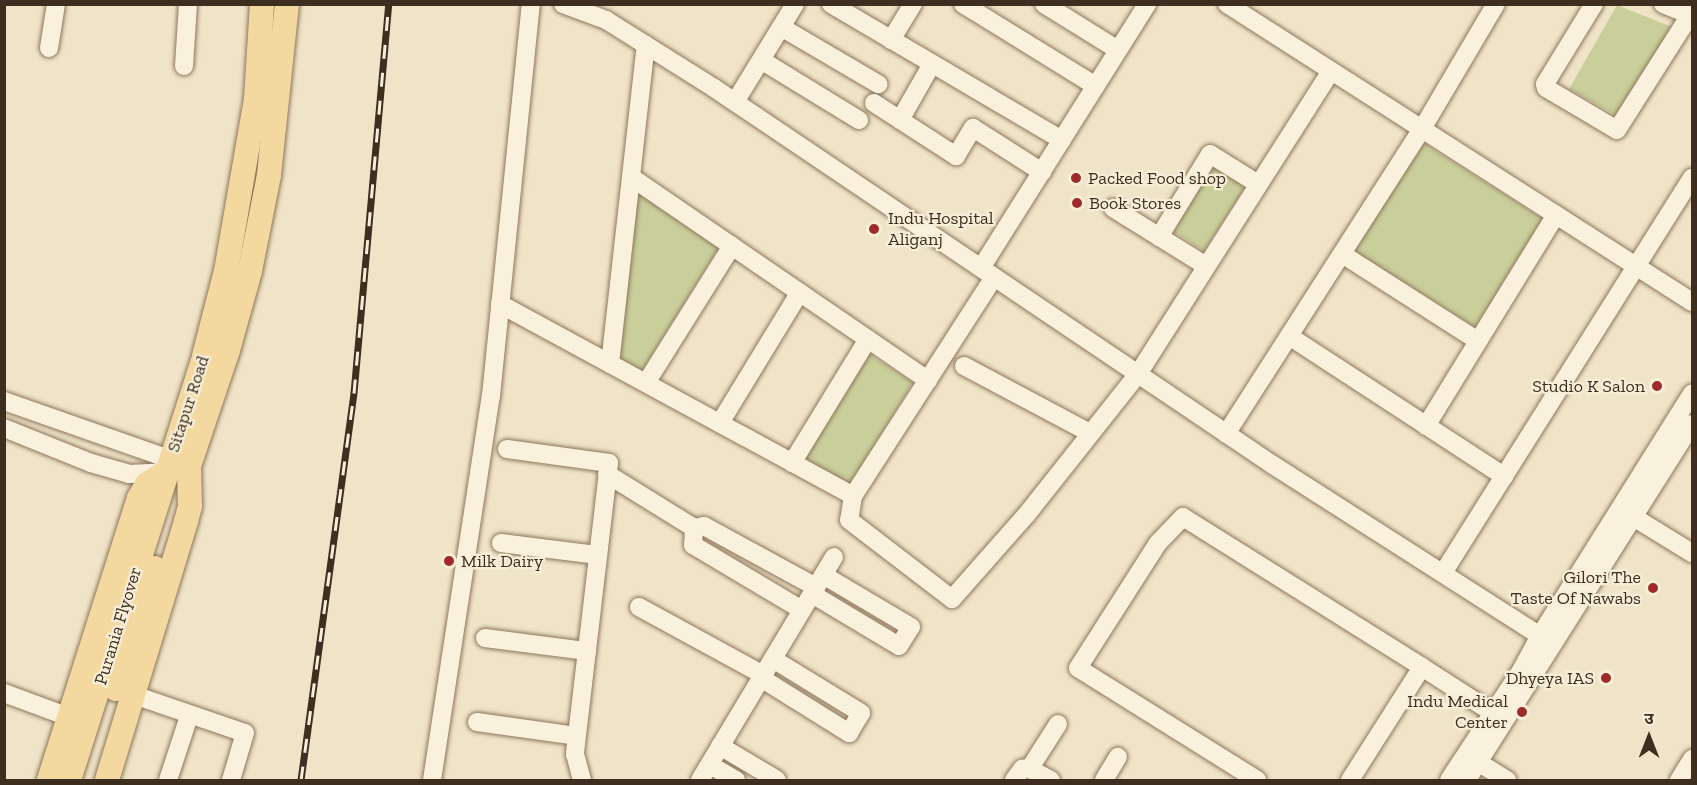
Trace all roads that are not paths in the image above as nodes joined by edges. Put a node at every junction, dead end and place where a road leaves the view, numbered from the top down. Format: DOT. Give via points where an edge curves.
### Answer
graph roads {
  1 [pos="56,4"];
  2 [pos="188,4"];
  3 [pos="262,4"];
  4 [pos="287,4"];
  5 [pos="531,4"];
  6 [pos="564,4"];
  7 [pos="831,4"];
  8 [pos="913,4"];
  9 [pos="963,4"];
  10 [pos="1044,4"];
  11 [pos="1227,4"];
  12 [pos="1496,4"];
  13 [pos="1594,4"];
  14 [pos="1664,4"];
  15 [pos="1144,6"];
  16 [pos="789,7"];
  17 [pos="1691,16"];
  18 [pos="781,27"];
  19 [pos="891,40"];
  20 [pos="646,45"];
  21 [pos="49,48"];
  22 [pos="1118,50"];
  23 [pos="761,60"];
  24 [pos="932,64"];
  25 [pos="184,66"];
  26 [pos="1331,71"];
  27 [pos="878,84"];
  28 [pos="1096,86"];
  29 [pos="735,102"];
  30 [pos="874,103"];
  31 [pos="859,120"];
  32 [pos="900,120"];
  33 [pos="1422,129"];
  34 [pos="1062,140"];
  35 [pos="1041,172"];
  36 [pos="631,177"];
  37 [pos="1692,178"];
  38 [pos="1258,184"];
  39 [pos="1113,208"];
  40 [pos="1556,215"];
  41 [pos="1159,237"];
  42 [pos="732,246"];
  43 [pos="1342,254"];
  44 [pos="1206,267"];
  45 [pos="1637,267"];
  46 [pos="987,272"];
  47 [pos="800,292"];
  48 [pos="1692,302"];
  49 [pos="500,304"];
  50 [pos="1289,336"];
  51 [pos="868,339"];
  52 [pos="1478,341"];
  53 [pos="610,364"];
  54 [pos="964,366"];
  55 [pos="1138,374"];
  56 [pos="928,380"];
  57 [pos="646,383"];
  58 [pos="1692,394"];
  59 [pos="4,401"];
  60 [pos="720,423"];
  61 [pos="1692,424"];
  62 [pos="1426,426"];
  63 [pos="4,428"];
  64 [pos="1090,433"];
  65 [pos="1226,434"];
  66 [pos="507,449"];
  67 [pos="792,462"];
  68 [pos="178,469"];
  69 [pos="607,474"];
  70 [pos="1504,476"];
  71 [pos="853,496"];
  72 [pos="1625,512"];
  73 [pos="694,528"];
  74 [pos="501,543"];
  75 [pos="1692,553"];
  76 [pos="598,555"];
  77 [pos="834,557"];
  78 [pos="1443,573"];
  79 [pos="813,591"];
  80 [pos="639,607"];
  81 [pos="485,638"];
  82 [pos="1547,639"];
  83 [pos="587,651"];
  84 [pos="773,659"];
  85 [pos="1422,667"];
  86 [pos="762,677"];
  87 [pos="4,693"];
  88 [pos="134,695"];
  89 [pos="1493,713"];
  90 [pos="189,716"];
  91 [pos="87,722"];
  92 [pos="477,722"];
  93 [pos="1058,724"];
  94 [pos="576,736"];
  95 [pos="720,746"];
  96 [pos="1118,757"];
  97 [pos="1472,758"];
  98 [pos="1692,759"];
  99 [pos="710,765"];
  100 [pos="1030,768"];
  101 [pos="49,780"];
  102 [pos="69,780"];
  103 [pos="87,780"];
  104 [pos="107,780"];
  105 [pos="168,780"];
  106 [pos="231,780"];
  107 [pos="432,780"];
  108 [pos="582,780"];
  109 [pos="700,780"];
  110 [pos="736,780"];
  111 [pos="777,780"];
  112 [pos="1014,780"];
  113 [pos="1051,780"];
  114 [pos="1104,780"];
  115 [pos="1257,780"];
  116 [pos="1350,780"];
  117 [pos="1449,780"];
  118 [pos="1467,780"];
  119 [pos="1507,780"];
  120 [pos="1681,780"];
  1 -- 21 [label="street"];
  2 -- 25 [label="street"];
  3 -- 68 [label="main road, Sitapur Road" via="256,99 226,271"];
  4 -- 68 [label="main road, Sitapur Road" via="269,176 250,271 228,350"];
  5 -- 49 [label="street"];
  6 -- 20 [label="street" via="606,20"];
  7 -- 19 [label="street"];
  8 -- 19 [label="street"];
  9 -- 28 [label="street"];
  10 -- 22 [label="street"];
  11 -- 26 [label="street"];
  12 -- 33 [label="street"];
  13 -- 17 [label="street" via="1545,84 1617,130"];
  14 -- 17 [label="street"];
  15 -- 22 [label="street"];
  16 -- 18 [label="street"];
  18 -- 23 [label="street"];
  18 -- 27 [label="street"];
  19 -- 24 [label="street"];
  20 -- 29 [label="street"];
  20 -- 36 [label="street"];
  22 -- 28 [label="street"];
  23 -- 29 [label="street"];
  23 -- 31 [label="street"];
  24 -- 32 [label="street"];
  24 -- 34 [label="street"];
  26 -- 33 [label="street"];
  26 -- 38 [label="street"];
  28 -- 34 [label="street"];
  29 -- 46 [label="street"];
  30 -- 32 [label="street"];
  32 -- 35 [label="street" via="956,156 973,128"];
  33 -- 40 [label="street"];
  33 -- 43 [label="street"];
  34 -- 35 [label="street"];
  35 -- 46 [label="street"];
  36 -- 42 [label="street"];
  36 -- 53 [label="street"];
  37 -- 45 [label="street"];
  38 -- 41 [label="street" via="1210,154"];
  38 -- 44 [label="street"];
  39 -- 41 [label="street"];
  40 -- 45 [label="street"];
  40 -- 52 [label="street"];
  41 -- 44 [label="street"];
  42 -- 47 [label="street"];
  42 -- 57 [label="street"];
  43 -- 50 [label="street"];
  43 -- 52 [label="street"];
  44 -- 55 [label="street"];
  45 -- 48 [label="street"];
  45 -- 70 [label="street"];
  46 -- 55 [label="street"];
  46 -- 56 [label="street"];
  47 -- 51 [label="street"];
  47 -- 60 [label="street"];
  49 -- 53 [label="street"];
  49 -- 107 [label="street" via="491,396"];
  50 -- 62 [label="street"];
  50 -- 65 [label="street"];
  51 -- 56 [label="street"];
  51 -- 67 [label="street"];
  52 -- 62 [label="street"];
  53 -- 57 [label="street"];
  54 -- 64 [label="street"];
  55 -- 64 [label="street"];
  55 -- 65 [label="street"];
  56 -- 71 [label="street"];
  57 -- 60 [label="street"];
  58 -- 72 [label="street"];
  59 -- 68 [label="street"];
  60 -- 67 [label="street"];
  61 -- 72 [label="street"];
  62 -- 70 [label="street"];
  63 -- 68 [label="street" via="91,464 129,474"];
  64 -- 71 [label="street" via="952,599 849,520"];
  65 -- 78 [label="street"];
  66 -- 69 [label="street" via="609,464"];
  67 -- 71 [label="street"];
  68 -- 88 [label="main road, Sitapur Road" via="190,506"];
  68 -- 91 [label="main road, Purania Flyover" via="180,493"];
  68 -- 91 [label="main road, Sitapur Road" via="147,484 139,498"];
  69 -- 73 [label="street"];
  69 -- 76 [label="street"];
  70 -- 78 [label="street"];
  72 -- 75 [label="street"];
  72 -- 82 [label="street"];
  73 -- 79 [label="street" via="704,526"];
  73 -- 79 [label="street" via="693,545"];
  74 -- 76 [label="street"];
  76 -- 83 [label="street"];
  77 -- 79 [label="street"];
  78 -- 82 [label="street"];
  79 -- 84 [label="street"];
  80 -- 86 [label="street"];
  81 -- 83 [label="street"];
  82 -- 89 [label="street"];
  82 -- 97 [label="street"];
  83 -- 94 [label="street"];
  84 -- 86 [label="street"];
  84 -- 86 [label="street" via="861,713 849,733"];
  85 -- 89 [label="street"];
  85 -- 115 [label="street" via="1183,517 1158,543 1078,668"];
  85 -- 116 [label="street"];
  86 -- 95 [label="street"];
  87 -- 91 [label="street"];
  88 -- 90 [label="street"];
  88 -- 104 [label="main road, Sitapur Road"];
  89 -- 97 [label="street"];
  90 -- 105 [label="street"];
  90 -- 106 [label="street" via="245,733"];
  91 -- 101 [label="main road, Sitapur Road"];
  91 -- 102 [label="main road, Purania Flyover"];
  91 -- 103 [label="main road, Purania Flyover"];
  92 -- 94 [label="street"];
  93 -- 100 [label="street"];
  94 -- 108 [label="street" via="574,754"];
  95 -- 99 [label="street"];
  95 -- 111 [label="street"];
  96 -- 114 [label="street"];
  97 -- 117 [label="street"];
  97 -- 118 [label="street"];
  97 -- 119 [label="street"];
  98 -- 120 [label="street"];
  99 -- 109 [label="street"];
  99 -- 110 [label="street"];
  100 -- 112 [label="street" via="1022,769"];
  100 -- 113 [label="street"];
}
